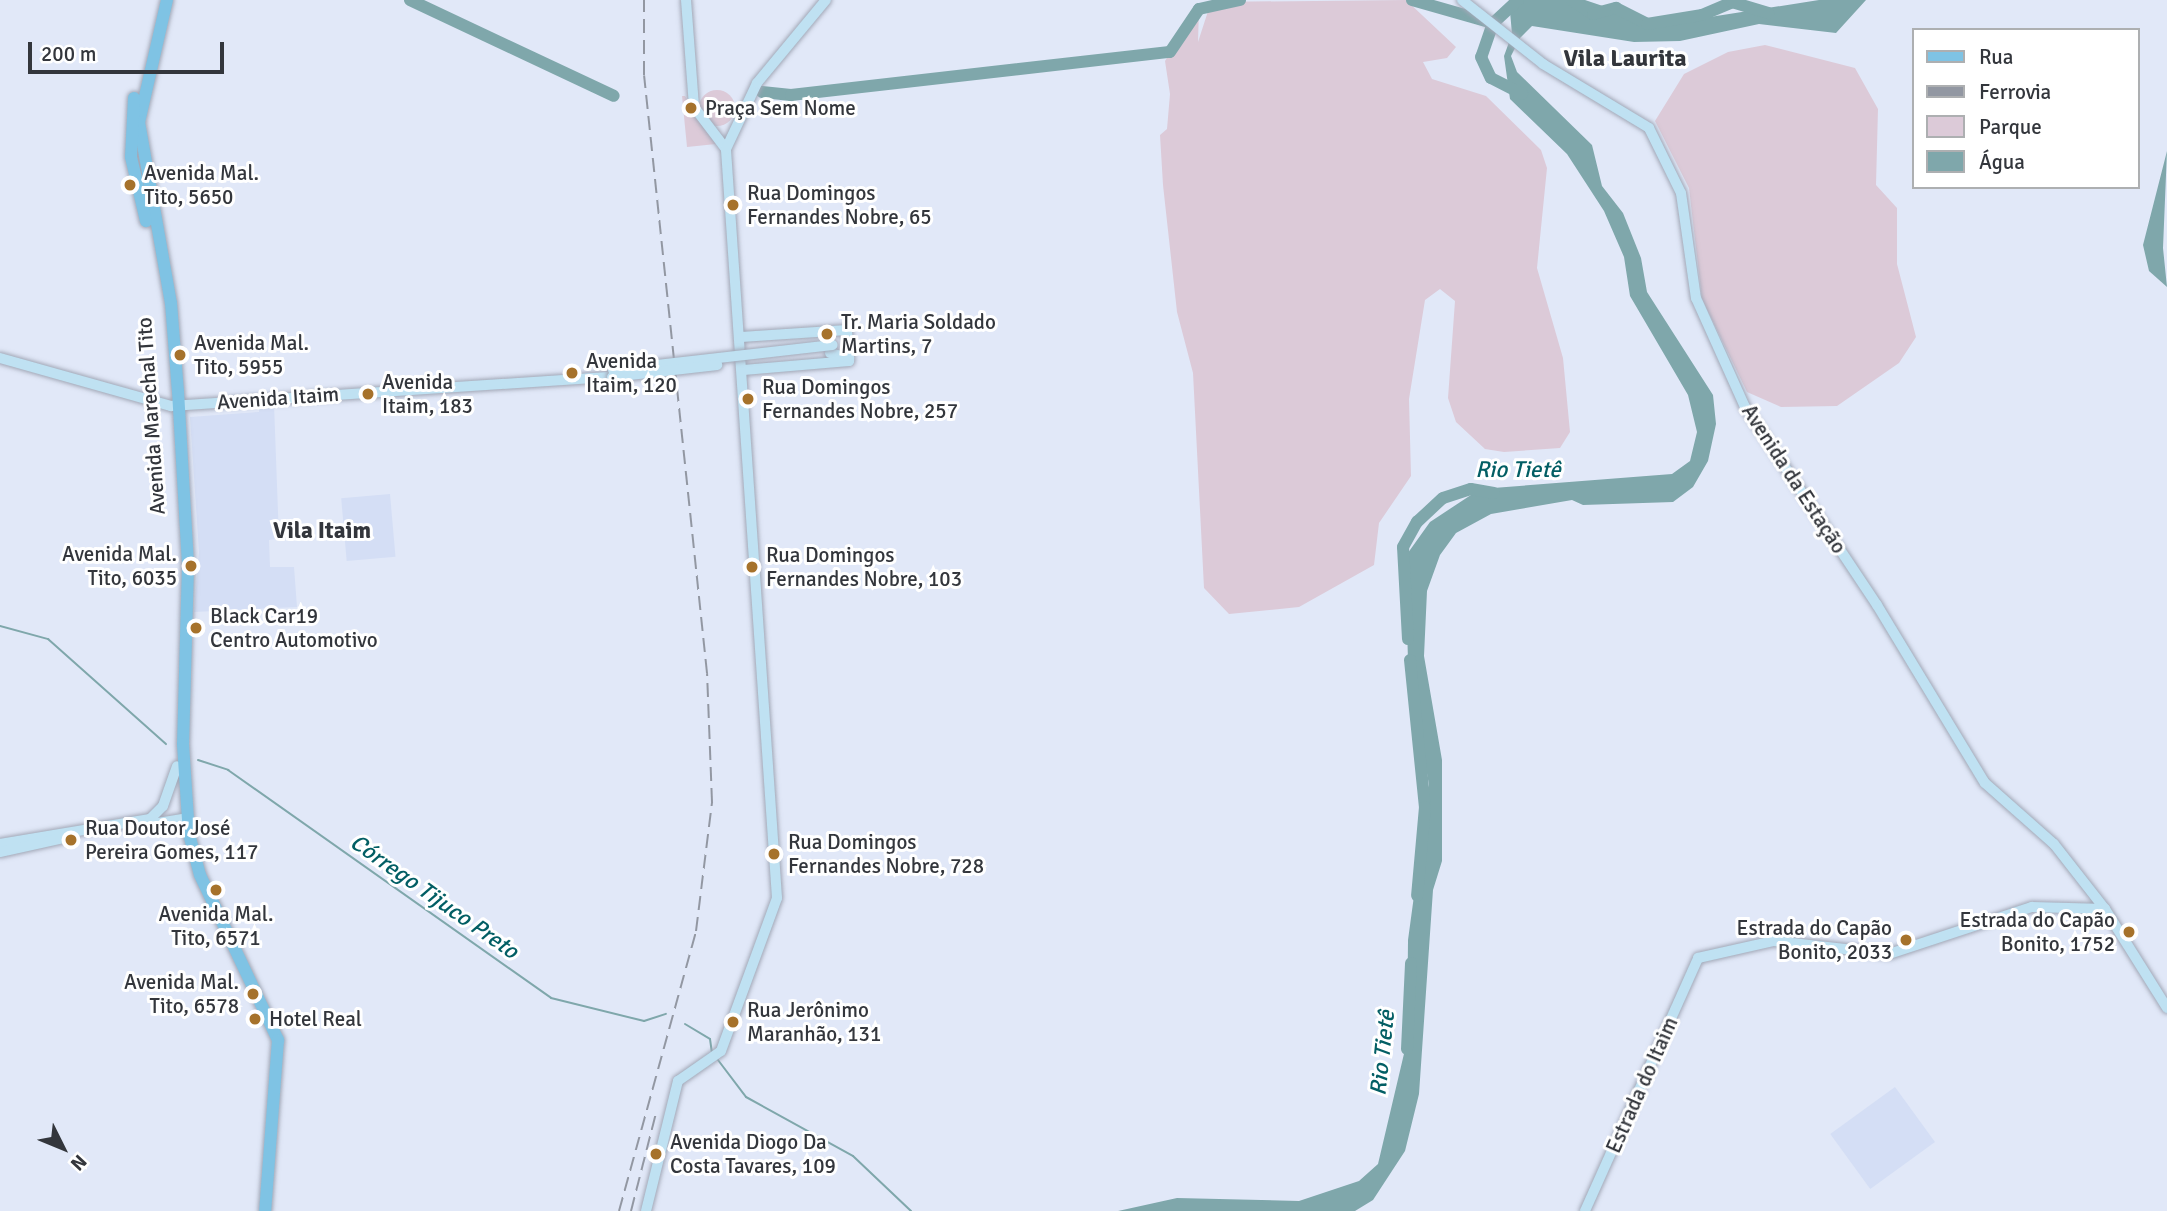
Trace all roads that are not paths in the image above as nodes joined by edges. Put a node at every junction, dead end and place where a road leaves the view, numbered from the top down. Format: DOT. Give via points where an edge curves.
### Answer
graph roads {
  1 [pos="160,0"];
  2 [pos="167,0"];
  3 [pos="686,0"];
  4 [pos="826,0"];
  5 [pos="1462,0"];
  6 [pos="734,128"];
  7 [pos="713,131"];
  8 [pos="726,149"];
  9 [pos="741,337"];
  10 [pos="848,344"];
  11 [pos="831,349"];
  12 [pos="0,358"];
  13 [pos="849,360"];
  14 [pos="743,370"];
  15 [pos="175,405"];
  16 [pos="177,766"];
  17 [pos="161,810"];
  18 [pos="181,819"];
  19 [pos="0,844"];
  20 [pos="0,852"];
  21 [pos="2105,909"];
  22 [pos="2167,1008"];
  23 [pos="265,1211"];
  24 [pos="646,1211"];
  25 [pos="1585,1211"];
  1 -- 15 [label="main road, Avenida Marechal Tito" via="130,133 162,296"];
  2 -- 15 [label="main road, Avenida Marechal Tito" via="139,122 171,303"];
  3 -- 7 [label="street" via="689,89 699,117"];
  4 -- 6 [label="street"];
  5 -- 21 [label="street, Avenida da Estação" via="1523,50 1629,112 1655,135 1681,192 1696,298 1745,407 1986,783 2054,844"];
  6 -- 7 [label="street"];
  6 -- 8 [label="street"];
  7 -- 8 [label="street"];
  8 -- 9 [label="street"];
  9 -- 10 [label="street" via="847,330"];
  9 -- 14 [label="street"];
  10 -- 11 [label="street, Avenida Itaim"];
  10 -- 13 [label="street"];
  11 -- 13 [label="street, Avenida Itaim"];
  11 -- 15 [label="street, Avenida Itaim, bridge" via="587,376"];
  12 -- 15 [label="street, Avenida Itaim"];
  13 -- 14 [label="street"];
  14 -- 24 [label="street" via="778,894 714,1058 684,1071 678,1081"];
  15 -- 16 [label="main road, Avenida Marechal Tito" via="180,578"];
  15 -- 18 [label="main road, Avenida Marechal Tito" via="188,566"];
  16 -- 17 [label="street"];
  16 -- 18 [label="main road, Avenida Marechal Tito"];
  17 -- 18 [label="street"];
  17 -- 19 [label="street" via="150,819"];
  18 -- 20 [label="street"];
  18 -- 23 [label="main road, Avenida Marechal Tito" via="200,875 265,1010 276,1088"];
  21 -- 22 [label="street, Avenida da Estação"];
  21 -- 25 [label="street, Estrada do Itaim" via="2032,907 1889,954 1774,941 1698,958"];
}
